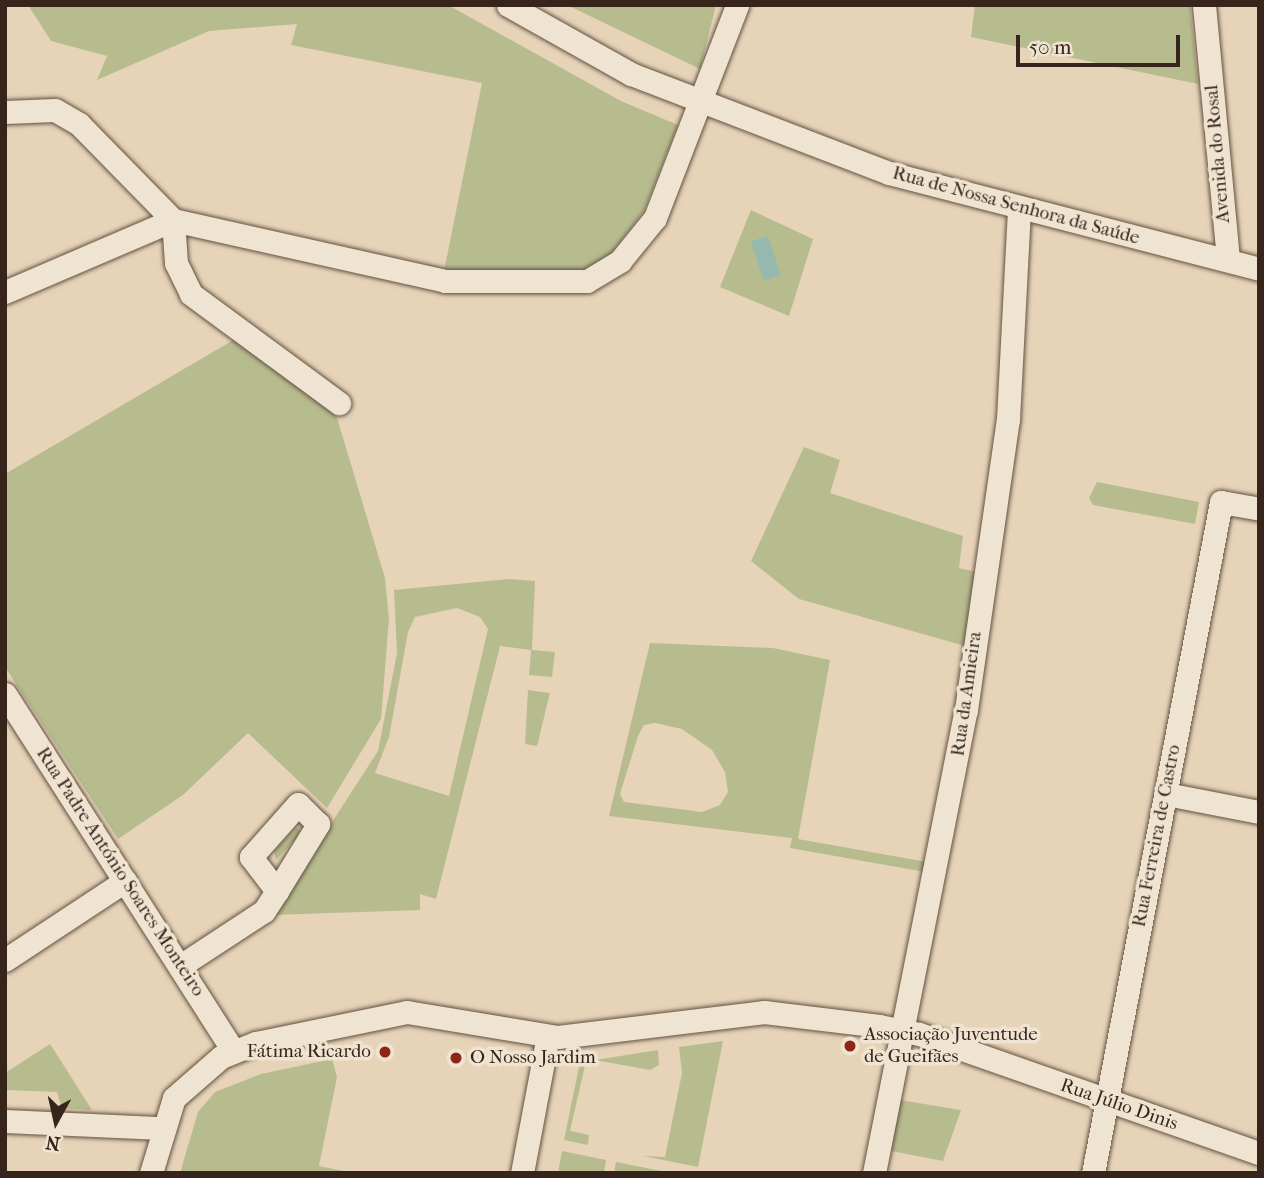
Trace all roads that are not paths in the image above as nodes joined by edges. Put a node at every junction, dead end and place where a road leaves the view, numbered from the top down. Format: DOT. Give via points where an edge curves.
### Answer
graph roads {
  1 [pos="508,5"];
  2 [pos="737,5"];
  3 [pos="1204,5"];
  4 [pos="700,100"];
  5 [pos="5,112"];
  6 [pos="1020,209"];
  7 [pos="173,220"];
  8 [pos="1228,260"];
  9 [pos="1259,269"];
  10 [pos="5,292"];
  11 [pos="339,403"];
  12 [pos="1259,509"];
  13 [pos="5,694"];
  14 [pos="13,721"];
  15 [pos="1166,794"];
  16 [pos="1259,812"];
  17 [pos="125,881"];
  18 [pos="276,891"];
  19 [pos="5,960"];
  20 [pos="180,966"];
  21 [pos="900,1030"];
  22 [pos="548,1036"];
  23 [pos="233,1051"];
  24 [pos="1107,1101"];
  25 [pos="5,1121"];
  26 [pos="162,1128"];
  27 [pos="1259,1153"];
  28 [pos="150,1173"];
  29 [pos="522,1173"];
  30 [pos="874,1173"];
  31 [pos="1093,1173"];
  1 -- 4 [label="street, Rua de Nossa Senhora da Saúde" via="614,65"];
  2 -- 4 [label="street"];
  3 -- 8 [label="street, Avenida do Rosal"];
  4 -- 6 [label="street, Rua de Nossa Senhora da Saúde" via="889,173"];
  4 -- 7 [label="street" via="655,218 620,261 587,281 444,281"];
  5 -- 7 [label="street" via="42,108 68,116"];
  6 -- 8 [label="street, Rua de Nossa Senhora da Saúde"];
  6 -- 21 [label="street, Rua da Amieira" via="1007,419 966,710 943,848"];
  7 -- 10 [label="street"];
  7 -- 11 [label="street" via="176,263 191,294"];
  8 -- 9 [label="street, Rua de Nossa Senhora da Saúde"];
  12 -- 15 [label="street, Rua Ferreira de Castro" via="1222,500"];
  13 -- 14 [label="street, Rua Padre António Soares Monteiro"];
  14 -- 17 [label="street, Rua Padre António Soares Monteiro"];
  15 -- 16 [label="street"];
  15 -- 24 [label="street, Rua Ferreira de Castro"];
  17 -- 19 [label="street"];
  17 -- 20 [label="street, Rua Padre António Soares Monteiro"];
  18 -- 20 [label="street" via="264,911"];
  20 -- 23 [label="street, Rua Padre António Soares Monteiro"];
  21 -- 22 [label="street, Rua Júlio Dinis" via="764,1012 593,1036"];
  21 -- 24 [label="street, Rua Júlio Dinis"];
  21 -- 30 [label="street, Rua da Amieira"];
  22 -- 23 [label="street, Rua Júlio Dinis" via="407,1012"];
  22 -- 29 [label="street"];
  23 -- 26 [label="street" via="188,1080"];
  24 -- 27 [label="street, Rua Júlio Dinis"];
  24 -- 31 [label="street, Rua Ferreira de Castro"];
  25 -- 26 [label="street"];
  26 -- 28 [label="street"];
}
